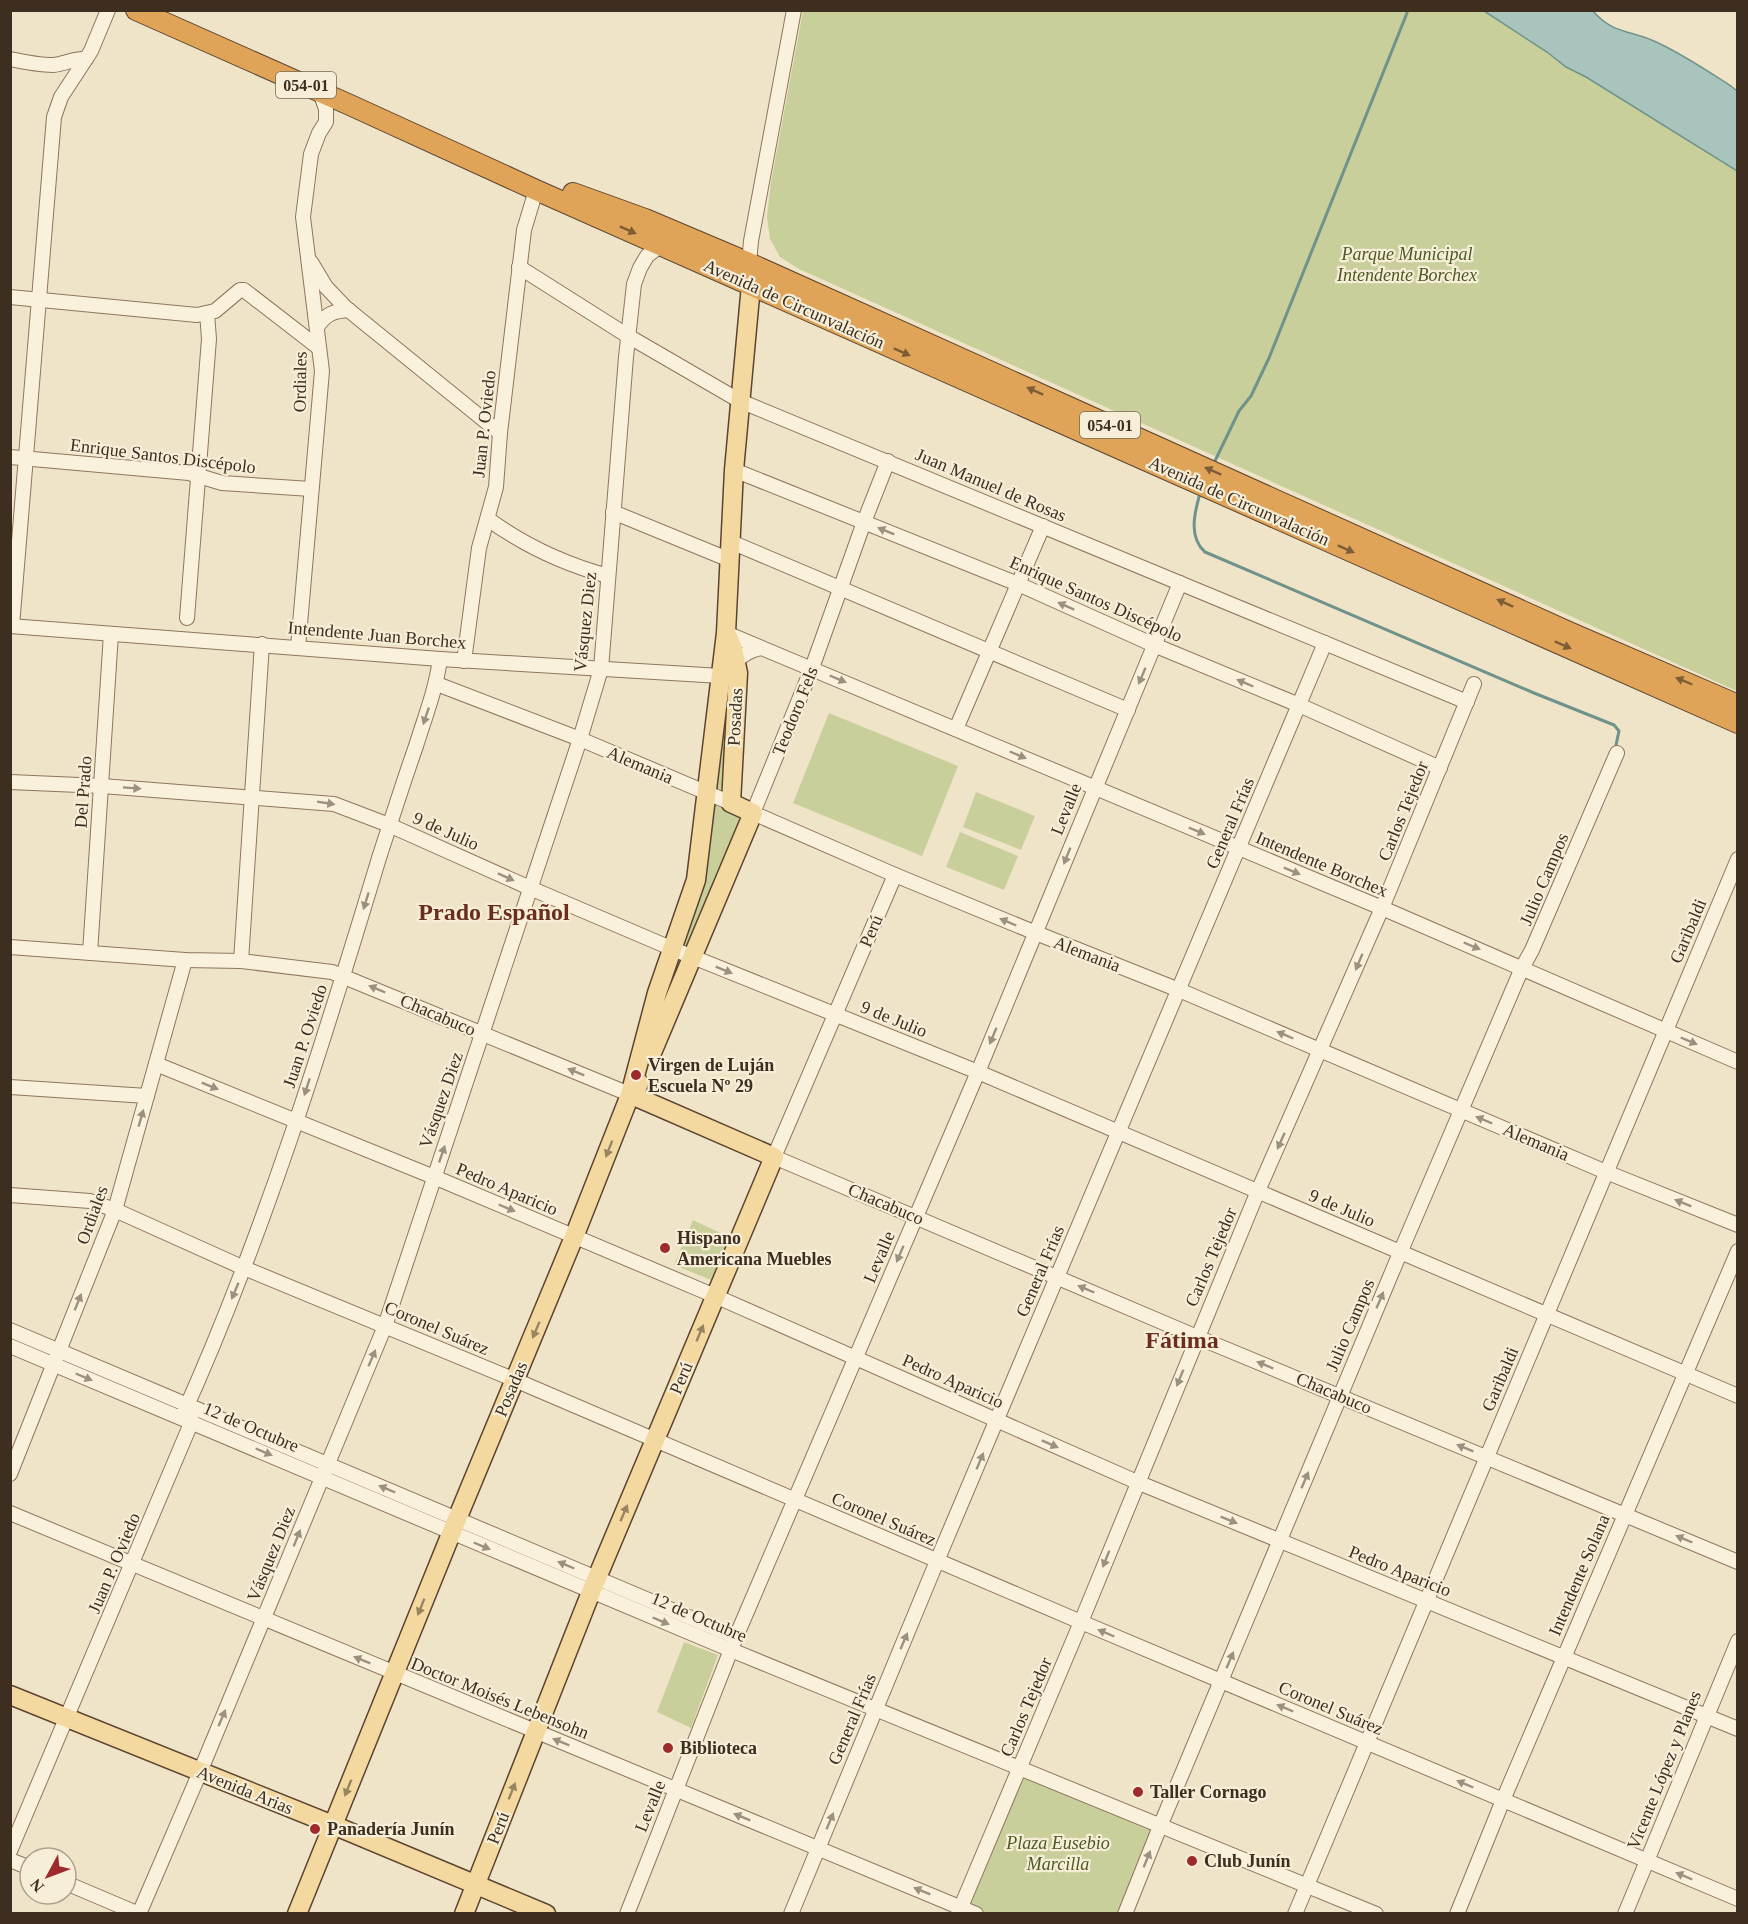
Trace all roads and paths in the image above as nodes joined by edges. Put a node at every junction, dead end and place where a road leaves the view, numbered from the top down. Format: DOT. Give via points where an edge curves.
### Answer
graph roads {
  1 [pos="108,10"];
  2 [pos="136,10"];
  3 [pos="794,10"];
  4 [pos="89,55"];
  5 [pos="10,59"];
  6 [pos="320,92"];
  7 [pos="350,105"];
  8 [pos="326,122"];
  9 [pos="477,162"];
  10 [pos="536,190"];
  11 [pos="662,245"];
  12 [pos="308,257"];
  13 [pos="749,263"];
  14 [pos="519,267"];
  15 [pos="751,285"];
  16 [pos="10,297"];
  17 [pos="39,299"];
  18 [pos="349,310"];
  19 [pos="207,313"];
  20 [pos="317,327"];
  21 [pos="628,336"];
  22 [pos="319,348"];
  23 [pos="740,401"];
  24 [pos="500,433"];
  25 [pos="10,457"];
  26 [pos="26,458"];
  27 [pos="888,461"];
  28 [pos="734,470"];
  29 [pos="198,476"];
  30 [pos="311,489"];
  31 [pos="613,512"];
  32 [pos="488,519"];
  33 [pos="864,522"];
  34 [pos="1043,526"];
  35 [pos="730,551"];
  36 [pos="608,576"];
  37 [pos="1180,583"];
  38 [pos="1018,584"];
  39 [pos="841,588"];
  40 [pos="187,618"];
  41 [pos="11,626"];
  42 [pos="726,633"];
  43 [pos="111,634"];
  44 [pos="1325,643"];
  45 [pos="262,644"];
  46 [pos="1154,645"];
  47 [pos="298,647"];
  48 [pos="761,648"];
  49 [pos="990,650"];
  50 [pos="440,659"];
  51 [pos="464,661"];
  52 [pos="736,662"];
  53 [pos="812,668"];
  54 [pos="601,669"];
  55 [pos="721,676"];
  56 [pos="437,684"];
  57 [pos="1474,684"];
  58 [pos="1467,702"];
  59 [pos="1299,705"];
  60 [pos="1737,705"];
  61 [pos="1128,710"];
  62 [pos="1737,723"];
  63 [pos="956,729"];
  64 [pos="580,739"];
  65 [pos="1617,753"];
  66 [pos="1440,768"];
  67 [pos="10,782"];
  68 [pos="102,786"];
  69 [pos="1094,788"];
  70 [pos="706,793"];
  71 [pos="251,797"];
  72 [pos="730,803"];
  73 [pos="753,813"];
  74 [pos="390,825"];
  75 [pos="1238,848"];
  76 [pos="1737,859"];
  77 [pos="895,875"];
  78 [pos="530,888"];
  79 [pos="1732,890"];
  80 [pos="1382,908"];
  81 [pos="1036,933"];
  82 [pos="10,947"];
  83 [pos="673,949"];
  84 [pos="90,953"];
  85 [pos="692,957"];
  86 [pos="185,960"];
  87 [pos="241,961"];
  88 [pos="1522,968"];
  89 [pos="344,975"];
  90 [pos="1179,990"];
  91 [pos="834,1015"];
  92 [pos="1666,1031"];
  93 [pos="483,1034"];
  94 [pos="1321,1050"];
  95 [pos="1737,1062"];
  96 [pos="156,1064"];
  97 [pos="978,1072"];
  98 [pos="10,1087"];
  99 [pos="147,1096"];
  100 [pos="632,1096"];
  101 [pos="1461,1110"];
  102 [pos="296,1120"];
  103 [pos="1118,1133"];
  104 [pos="774,1157"];
  105 [pos="1606,1172"];
  106 [pos="434,1177"];
  107 [pos="1258,1191"];
  108 [pos="10,1195"];
  109 [pos="115,1210"];
  110 [pos="916,1217"];
  111 [pos="1737,1225"];
  112 [pos="574,1237"];
  113 [pos="1737,1251"];
  114 [pos="1400,1253"];
  115 [pos="244,1268"];
  116 [pos="1057,1277"];
  117 [pos="715,1296"];
  118 [pos="1546,1315"];
  119 [pos="385,1326"];
  120 [pos="10,1330"];
  121 [pos="1197,1337"];
  122 [pos="10,1346"];
  123 [pos="59,1351"];
  124 [pos="855,1358"];
  125 [pos="54,1364"];
  126 [pos="1685,1374"];
  127 [pos="515,1380"];
  128 [pos="1340,1396"];
  129 [pos="1737,1396"];
  130 [pos="187,1415"];
  131 [pos="997,1420"];
  132 [pos="655,1441"];
  133 [pos="1487,1457"];
  134 [pos="325,1471"];
  135 [pos="10,1474"];
  136 [pos="1137,1482"];
  137 [pos="794,1500"];
  138 [pos="10,1514"];
  139 [pos="1625,1514"];
  140 [pos="454,1526"];
  141 [pos="1279,1541"];
  142 [pos="937,1561"];
  143 [pos="1737,1562"];
  144 [pos="133,1565"];
  145 [pos="594,1585"];
  146 [pos="1426,1601"];
  147 [pos="263,1619"];
  148 [pos="1081,1622"];
  149 [pos="1737,1641"];
  150 [pos="733,1644"];
  151 [pos="1564,1657"];
  152 [pos="394,1674"];
  153 [pos="1221,1681"];
  154 [pos="10,1695"];
  155 [pos="876,1709"];
  156 [pos="1706,1715"];
  157 [pos="68,1718"];
  158 [pos="1737,1729"];
  159 [pos="536,1732"];
  160 [pos="1367,1743"];
  161 [pos="1020,1767"];
  162 [pos="200,1772"];
  163 [pos="676,1790"];
  164 [pos="1503,1800"];
  165 [pos="1161,1824"];
  166 [pos="333,1825"];
  167 [pos="818,1848"];
  168 [pos="10,1851"];
  169 [pos="1646,1860"];
  170 [pos="476,1884"];
  171 [pos="1307,1885"];
  172 [pos="78,1888"];
  173 [pos="1737,1899"];
  174 [pos="959,1910"];
  175 [pos="139,1913"];
  176 [pos="297,1914"];
  177 [pos="464,1914"];
  178 [pos="546,1914"];
  179 [pos="627,1914"];
  180 [pos="791,1914"];
  181 [pos="976,1914"];
  182 [pos="1125,1914"];
  183 [pos="1295,1914"];
  184 [pos="1376,1914"];
  185 [pos="1458,1914"];
  186 [pos="1624,1914"];
  1 -- 4 [label="street"];
  2 -- 6 [label="highway, Avenida de Circunvalación / 054-01"];
  3 -- 13 [label="street"];
  4 -- 5 [label="street" via="54,65"];
  4 -- 17 [label="street" via="54,117"];
  6 -- 7 [label="highway, Avenida de Circunvalación / 054-01"];
  6 -- 8 [label="street"];
  7 -- 8 [label="street, Ordiales"];
  7 -- 9 [label="highway, Avenida de Circunvalación / 054-01"];
  8 -- 12 [label="street, Ordiales" via="311,154 305,192 303,217"];
  9 -- 10 [label="highway, Avenida de Circunvalación / 054-01"];
  9 -- 13 [label="highway, Avenida de Circunvalación / 054-01" via="645,219"];
  10 -- 11 [label="highway, Avenida de Circunvalación / 054-01, one-way"];
  10 -- 14 [label="street, Juan P. Oviedo" via="524,230"];
  11 -- 15 [label="highway, Avenida de Circunvalación / 054-01"];
  11 -- 21 [label="street, Vásquez Diez" via="647,256 634,284"];
  12 -- 18 [label="street" via="326,287"];
  12 -- 20 [label="street, Ordiales"];
  13 -- 15 [label="main road, Posadas"];
  60 -- 13 [label="highway, Avenida de Circunvalación / 054-01, one-way"];
  14 -- 21 [label="street, Juan Manuel de Rosas"];
  14 -- 24 [label="street, Juan P. Oviedo"];
  15 -- 23 [label="main road, Posadas"];
  15 -- 62 [label="highway, Avenida de Circunvalación / 054-01, one-way"];
  16 -- 17 [label="street"];
  17 -- 19 [label="street"];
  17 -- 26 [label="street"];
  18 -- 20 [label="street" via="329,314"];
  18 -- 24 [label="street"];
  19 -- 22 [label="street" via="244,290"];
  19 -- 29 [label="street" via="209,339"];
  20 -- 22 [label="street, Ordiales"];
  21 -- 23 [label="street, Juan Manuel de Rosas"];
  21 -- 31 [label="street, Vásquez Diez"];
  22 -- 30 [label="street, Ordiales" via="321,382"];
  23 -- 27 [label="street, Juan Manuel de Rosas"];
  23 -- 28 [label="main road, Posadas"];
  24 -- 32 [label="street, Juan P. Oviedo" via="498,474"];
  25 -- 26 [label="street, Enrique Santos Discépolo"];
  26 -- 29 [label="street, Enrique Santos Discépolo"];
  26 -- 41 [label="street"];
  27 -- 33 [label="street, Teodoro Fels"];
  27 -- 34 [label="street, Juan Manuel de Rosas"];
  28 -- 33 [label="street, Enrique Santos Discépolo"];
  28 -- 35 [label="main road, Posadas"];
  29 -- 30 [label="street, Enrique Santos Discépolo" via="222,483"];
  29 -- 40 [label="street"];
  30 -- 47 [label="street, Ordiales"];
  31 -- 35 [label="street"];
  31 -- 36 [label="street, Vásquez Diez"];
  32 -- 36 [label="street" via="549,556"];
  32 -- 51 [label="street, Juan P. Oviedo" via="475,569"];
  38 -- 33 [label="street, Enrique Santos Discépolo, one-way"];
  33 -- 39 [label="street, Teodoro Fels"];
  34 -- 37 [label="street, Juan Manuel de Rosas"];
  34 -- 38 [label="street"];
  35 -- 39 [label="street"];
  35 -- 42 [label="main road, Posadas"];
  36 -- 54 [label="street, Vásquez Diez"];
  37 -- 44 [label="street, Juan Manuel de Rosas"];
  37 -- 46 [label="street, Levalle"];
  46 -- 38 [label="street, Enrique Santos Discépolo, one-way"];
  38 -- 49 [label="street"];
  39 -- 49 [label="street"];
  39 -- 53 [label="street, Teodoro Fels"];
  41 -- 43 [label="street, Intendente Juan Borchex"];
  42 -- 48 [label="street, Intendente Borchex"];
  42 -- 52 [label="main road, Posadas"];
  42 -- 55 [label="main road, Posadas"];
  43 -- 45 [label="street, Intendente Juan Borchex"];
  43 -- 68 [label="street, Del Prado"];
  44 -- 58 [label="street, Juan Manuel de Rosas"];
  44 -- 59 [label="street, General Frías"];
  45 -- 47 [label="street, Intendente Juan Borchex"];
  45 -- 71 [label="street"];
  59 -- 46 [label="street, Enrique Santos Discépolo, one-way"];
  46 -- 61 [label="street, Levalle, one-way"];
  47 -- 50 [label="street, Intendente Juan Borchex"];
  48 -- 52 [label="street" via="748,651"];
  48 -- 53 [label="street, Intendente Borchex"];
  49 -- 61 [label="street"];
  49 -- 63 [label="street"];
  50 -- 51 [label="street, Intendente Juan Borchex"];
  50 -- 56 [label="street, Juan P. Oviedo"];
  51 -- 54 [label="street, Intendente Juan Borchex"];
  52 -- 55 [label="street"];
  52 -- 72 [label="main road, Posadas"];
  53 -- 63 [label="street, Intendente Borchex, one-way"];
  53 -- 73 [label="street, Teodoro Fels"];
  54 -- 55 [label="street, Intendente Juan Borchex"];
  54 -- 64 [label="street, Vásquez Diez"];
  55 -- 70 [label="main road, Posadas"];
  56 -- 64 [label="street, Alemania"];
  56 -- 74 [label="street, Juan P. Oviedo, one-way"];
  57 -- 58 [label="street, Carlos Tejedor"];
  58 -- 66 [label="street, Carlos Tejedor"];
  59 -- 66 [label="street, Enrique Santos Discépolo"];
  59 -- 75 [label="street, General Frías"];
  61 -- 69 [label="street, Levalle"];
  63 -- 69 [label="street, Intendente Borchex, one-way"];
  64 -- 70 [label="street, Alemania"];
  64 -- 78 [label="street, Vásquez Diez"];
  65 -- 88 [label="street, Julio Campos"];
  66 -- 80 [label="street, Carlos Tejedor"];
  67 -- 68 [label="street, 9 de Julio"];
  68 -- 71 [label="street, 9 de Julio, one-way"];
  68 -- 84 [label="street, Del Prado"];
  69 -- 75 [label="street, Intendente Borchex, one-way"];
  69 -- 81 [label="street, Levalle, one-way"];
  70 -- 72 [label="street, Alemania"];
  70 -- 83 [label="main road, Posadas" via="696,880"];
  71 -- 74 [label="street, 9 de Julio, one-way" via="334,804"];
  71 -- 87 [label="street"];
  72 -- 73 [label="main road, Alemania"];
  73 -- 77 [label="street, Alemania"];
  73 -- 85 [label="main road, Teodoro Fels"];
  74 -- 78 [label="street, 9 de Julio, one-way"];
  74 -- 89 [label="street, Juan P. Oviedo, one-way"];
  75 -- 80 [label="street, Intendente Borchex, one-way"];
  75 -- 90 [label="street, General Frías"];
  76 -- 79 [label="street, Garibaldi"];
  81 -- 77 [label="street, Alemania, one-way"];
  77 -- 91 [label="street, Perú"];
  78 -- 83 [label="street, 9 de Julio"];
  78 -- 93 [label="street, Vásquez Diez"];
  79 -- 92 [label="street, Garibaldi"];
  80 -- 88 [label="street, Intendente Borchex, one-way"];
  80 -- 94 [label="street, Carlos Tejedor, one-way"];
  81 -- 90 [label="street, Alemania"];
  81 -- 97 [label="street, Levalle, one-way"];
  82 -- 84 [label="street, Chacabuco"];
  83 -- 85 [label="street, 9 de Julio"];
  83 -- 100 [label="main road, Posadas" via="657,993"];
  84 -- 86 [label="street, Chacabuco"];
  85 -- 91 [label="street, 9 de Julio, one-way"];
  85 -- 100 [label="main road, Posadas"];
  86 -- 87 [label="street, Chacabuco"];
  86 -- 96 [label="street, Ordiales"];
  87 -- 89 [label="street, Chacabuco"];
  88 -- 92 [label="street, Intendente Borchex"];
  88 -- 101 [label="street, Julio Campos"];
  93 -- 89 [label="street, Chacabuco, one-way"];
  89 -- 102 [label="street, Juan P. Oviedo, one-way"];
  94 -- 90 [label="street, Alemania, one-way"];
  90 -- 103 [label="street, General Frías"];
  91 -- 97 [label="street, 9 de Julio"];
  91 -- 104 [label="street, Perú"];
  92 -- 95 [label="street, Intendente Borchex, one-way"];
  92 -- 105 [label="street, Garibaldi"];
  100 -- 93 [label="street, Chacabuco, one-way"];
  106 -- 93 [label="street, Vásquez Diez, one-way"];
  94 -- 101 [label="street, Alemania"];
  94 -- 107 [label="street, Carlos Tejedor, one-way"];
  96 -- 99 [label="street, Ordiales"];
  96 -- 102 [label="street, Pedro Aparicio, one-way"];
  97 -- 103 [label="street, 9 de Julio"];
  97 -- 110 [label="street, Levalle"];
  98 -- 99 [label="street"];
  109 -- 99 [label="street, Ordiales, one-way"];
  100 -- 104 [label="main road, Chacabuco"];
  100 -- 112 [label="main road, Posadas, one-way"];
  105 -- 101 [label="street, Alemania, one-way"];
  101 -- 114 [label="street, Julio Campos"];
  102 -- 106 [label="street, Pedro Aparicio"];
  102 -- 115 [label="street, Juan P. Oviedo"];
  103 -- 107 [label="street, 9 de Julio"];
  103 -- 116 [label="street, General Frías"];
  104 -- 110 [label="street, Chacabuco"];
  104 -- 117 [label="main road, Perú"];
  111 -- 105 [label="street, Alemania, one-way"];
  105 -- 118 [label="street, Garibaldi"];
  106 -- 112 [label="street, Pedro Aparicio, one-way"];
  106 -- 119 [label="street, Vásquez Diez"];
  107 -- 114 [label="street, 9 de Julio"];
  107 -- 121 [label="street, Carlos Tejedor"];
  108 -- 109 [label="street, Coronel Suárez" via="90,1201"];
  109 -- 115 [label="street, Coronel Suárez"];
  123 -- 109 [label="street, Ordiales, one-way"];
  110 -- 116 [label="street, Chacabuco"];
  110 -- 124 [label="street, Levalle, one-way"];
  112 -- 117 [label="street, Pedro Aparicio"];
  112 -- 127 [label="main road, Posadas, one-way"];
  113 -- 126 [label="street, Intendente Solana"];
  114 -- 118 [label="street, 9 de Julio"];
  128 -- 114 [label="street, Julio Campos, one-way"];
  115 -- 119 [label="street, Coronel Suárez"];
  115 -- 130 [label="street, Juan P. Oviedo, one-way"];
  121 -- 116 [label="street, Chacabuco, one-way"];
  116 -- 131 [label="street, General Frías"];
  117 -- 124 [label="street, Pedro Aparicio"];
  132 -- 117 [label="main road, Perú, one-way"];
  118 -- 126 [label="street, 9 de Julio"];
  118 -- 133 [label="street, Garibaldi"];
  119 -- 127 [label="street, Coronel Suárez"];
  134 -- 119 [label="street, Vásquez Diez, one-way"];
  120 -- 123 [label="street, 12 de Octubre"];
  128 -- 121 [label="street, Chacabuco, one-way"];
  121 -- 136 [label="street, Carlos Tejedor, one-way"];
  122 -- 125 [label="street, 12 de Octubre"];
  123 -- 125 [label="street, Ordiales"];
  123 -- 130 [label="street, 12 de Octubre"];
  124 -- 131 [label="street, Pedro Aparicio"];
  124 -- 137 [label="street, Levalle"];
  125 -- 130 [label="street, 12 de Octubre, one-way"];
  125 -- 135 [label="street, Ordiales"];
  126 -- 129 [label="street, 9 de Julio"];
  126 -- 139 [label="street, Intendente Solana"];
  127 -- 132 [label="street, Coronel Suárez"];
  127 -- 140 [label="main road, Posadas"];
  133 -- 128 [label="street, Chacabuco, one-way"];
  141 -- 128 [label="street, Julio Campos, one-way"];
  130 -- 134 [label="street, 12 de Octubre"];
  130 -- 144 [label="street, Juan P. Oviedo"];
  131 -- 136 [label="street, Pedro Aparicio, one-way"];
  142 -- 131 [label="street, General Frías, one-way"];
  132 -- 137 [label="street, Coronel Suárez"];
  145 -- 132 [label="main road, Perú, one-way"];
  133 -- 139 [label="street, Chacabuco"];
  133 -- 146 [label="street, Garibaldi"];
  134 -- 140 [label="street, 12 de Octubre"];
  147 -- 134 [label="street, Vásquez Diez, one-way"];
  136 -- 141 [label="street, Pedro Aparicio, one-way"];
  136 -- 148 [label="street, Carlos Tejedor, one-way"];
  137 -- 142 [label="street, Coronel Suárez"];
  137 -- 150 [label="street, Levalle"];
  138 -- 144 [label="street, Doctor Moisés Lebensohn"];
  143 -- 139 [label="street, Chacabuco, one-way"];
  139 -- 151 [label="street, Intendente Solana"];
  140 -- 145 [label="street, 12 de Octubre"];
  140 -- 152 [label="main road, Posadas, one-way"];
  141 -- 146 [label="street, Pedro Aparicio"];
  153 -- 141 [label="street, Julio Campos, one-way"];
  142 -- 148 [label="street, Coronel Suárez"];
  155 -- 142 [label="street, General Frías, one-way"];
  144 -- 147 [label="street, Doctor Moisés Lebensohn"];
  144 -- 157 [label="street, Juan P. Oviedo"];
  145 -- 150 [label="street, 12 de Octubre"];
  145 -- 159 [label="main road, Perú"];
  146 -- 151 [label="street, Pedro Aparicio"];
  146 -- 160 [label="street, Garibaldi"];
  152 -- 147 [label="street, Doctor Moisés Lebensohn, one-way"];
  162 -- 147 [label="street, Vásquez Diez, one-way"];
  153 -- 148 [label="street, Coronel Suárez, one-way"];
  148 -- 161 [label="street, Carlos Tejedor"];
  149 -- 156 [label="street, Vicente López y Planes"];
  150 -- 155 [label="street, 12 de Octubre"];
  150 -- 163 [label="street, Levalle"];
  151 -- 156 [label="street, Pedro Aparicio"];
  151 -- 164 [label="street, Intendente Solana"];
  152 -- 159 [label="street, Doctor Moisés Lebensohn"];
  152 -- 166 [label="main road, Posadas, one-way"];
  160 -- 153 [label="street, Coronel Suárez, one-way"];
  153 -- 165 [label="street, Julio Campos"];
  154 -- 157 [label="main road, Avenida Arias"];
  155 -- 161 [label="street, 12 de Octubre"];
  167 -- 155 [label="street, General Frías, one-way"];
  156 -- 158 [label="street, Pedro Aparicio"];
  156 -- 169 [label="street, Vicente López y Planes"];
  157 -- 162 [label="main road, Avenida Arias"];
  157 -- 168 [label="street, Juan P. Oviedo"];
  163 -- 159 [label="street, Doctor Moisés Lebensohn, one-way"];
  170 -- 159 [label="main road, Perú, one-way"];
  164 -- 160 [label="street, Coronel Suárez, one-way"];
  160 -- 171 [label="street, Garibaldi"];
  161 -- 165 [label="street, 12 de Octubre"];
  161 -- 174 [label="street, Carlos Tejedor"];
  162 -- 166 [label="main road, Avenida Arias"];
  162 -- 175 [label="street, Vásquez Diez"];
  167 -- 163 [label="street, Doctor Moisés Lebensohn, one-way"];
  163 -- 179 [label="street, Levalle"];
  164 -- 169 [label="street, Coronel Suárez"];
  164 -- 185 [label="street, Intendente Solana"];
  165 -- 171 [label="street, 12 de Octubre"];
  182 -- 165 [label="street, Julio Campos, one-way"];
  166 -- 170 [label="main road, Avenida Arias"];
  166 -- 176 [label="main road, Posadas"];
  174 -- 167 [label="street, Doctor Moisés Lebensohn, one-way"];
  167 -- 180 [label="street, General Frías"];
  173 -- 169 [label="street, Coronel Suárez, one-way"];
  169 -- 186 [label="street, Vicente López y Planes"];
  170 -- 177 [label="main road, Perú"];
  170 -- 178 [label="main road, Avenida Arias"];
  171 -- 183 [label="street, Garibaldi"];
  171 -- 184 [label="street, 12 de Octubre"];
  172 -- 175 [label="street"];
  174 -- 181 [label="street, Doctor Moisés Lebensohn"];
}
